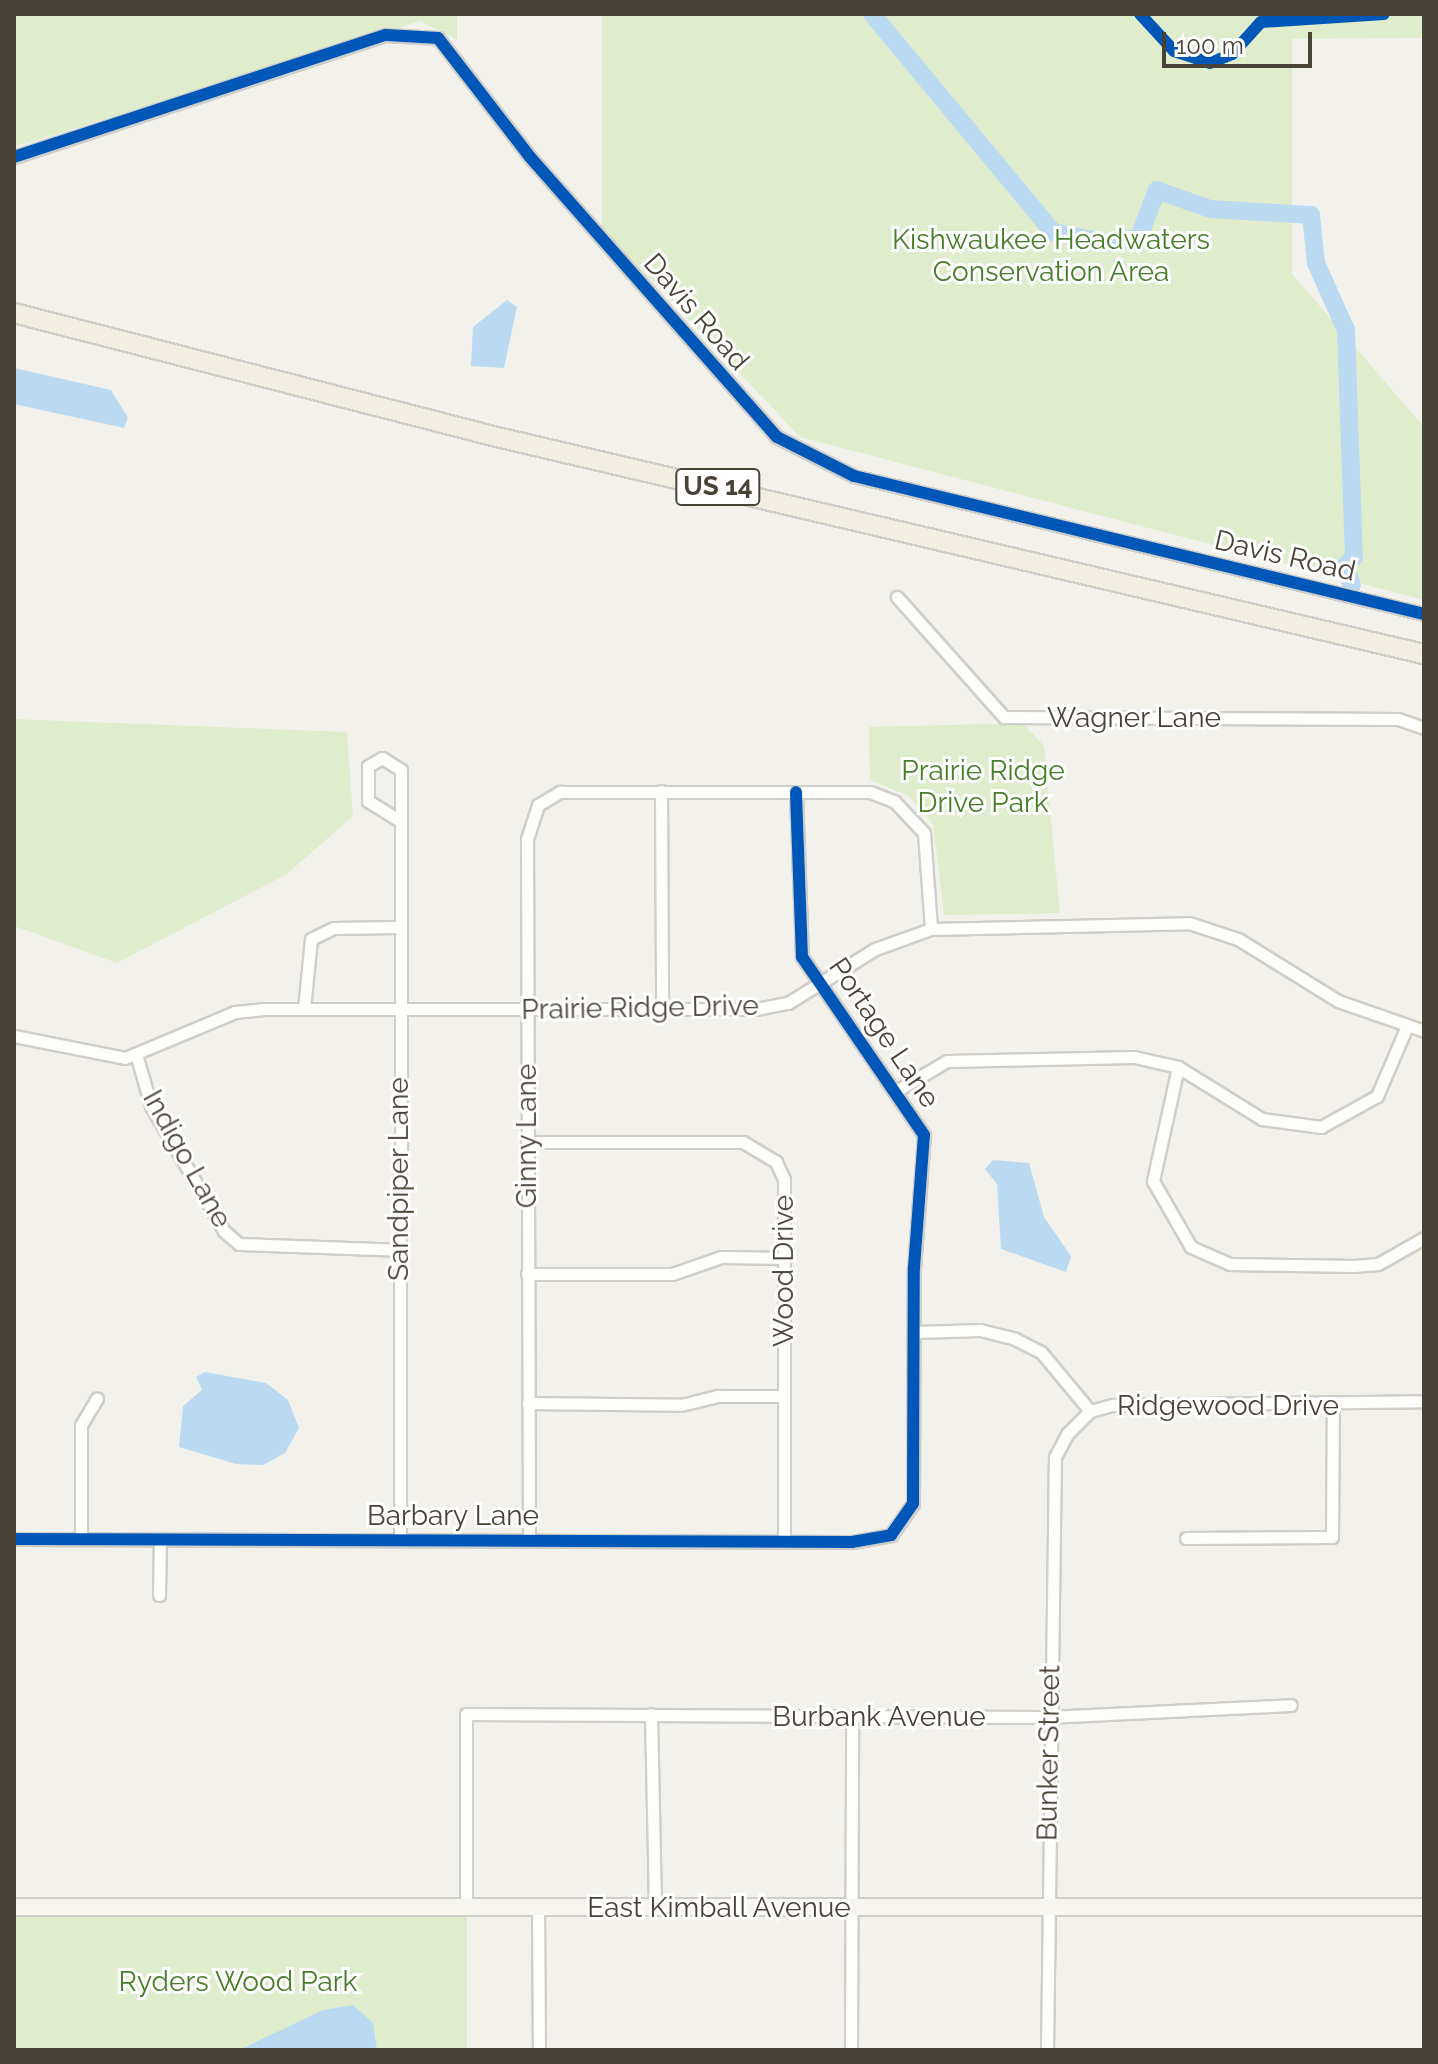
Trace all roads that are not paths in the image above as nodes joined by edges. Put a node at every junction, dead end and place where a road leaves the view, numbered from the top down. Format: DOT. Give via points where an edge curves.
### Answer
graph roads {
  1 [pos="14,157"];
  2 [pos="14,313"];
  3 [pos="897,597"];
  4 [pos="1424,614"];
  5 [pos="1424,654"];
  6 [pos="1424,728"];
  7 [pos="661,791"];
  8 [pos="796,792"];
  9 [pos="397,819"];
  10 [pos="397,927"];
  11 [pos="931,929"];
  12 [pos="821,984"];
  13 [pos="304,1009"];
  14 [pos="398,1010"];
  15 [pos="527,1010"];
  16 [pos="662,1010"];
  17 [pos="1407,1026"];
  18 [pos="1424,1031"];
  19 [pos="14,1036"];
  20 [pos="136,1054"];
  21 [pos="1178,1067"];
  22 [pos="896,1091"];
  23 [pos="527,1142"];
  24 [pos="1424,1238"];
  25 [pos="399,1250"];
  26 [pos="785,1258"];
  27 [pos="527,1274"];
  28 [pos="916,1332"];
  29 [pos="784,1396"];
  30 [pos="97,1398"];
  31 [pos="1424,1401"];
  32 [pos="528,1403"];
  33 [pos="1333,1405"];
  34 [pos="1090,1411"];
  35 [pos="1055,1457"];
  36 [pos="891,1535"];
  37 [pos="1186,1538"];
  38 [pos="14,1539"];
  39 [pos="81,1539"];
  40 [pos="160,1539"];
  41 [pos="529,1539"];
  42 [pos="400,1540"];
  43 [pos="784,1542"];
  44 [pos="159,1595"];
  45 [pos="1291,1705"];
  46 [pos="651,1714"];
  47 [pos="1048,1717"];
  48 [pos="852,1718"];
  49 [pos="466,1896"];
  50 [pos="14,1907"];
  51 [pos="1424,1907"];
  52 [pos="655,1908"];
  53 [pos="852,1908"];
  54 [pos="1048,1908"];
  55 [pos="538,1909"];
  56 [pos="539,2050"];
  57 [pos="851,2050"];
  58 [pos="1047,2050"];
  1 -- 4 [label="street, Davis Road" via="386,35 438,38 530,157 777,437 854,476"];
  2 -- 5 [label="main road, US 14" via="497,437"];
  3 -- 6 [label="street, Wagner Lane" via="1004,717 1398,719"];
  7 -- 8 [label="street, Ginny Lane"];
  7 -- 15 [label="street, Ginny Lane" via="560,792 538,805 527,839"];
  7 -- 16 [label="street"];
  8 -- 11 [label="street, Ginny Lane" via="870,792 909,813 929,857"];
  8 -- 12 [label="street, Portage Lane" via="797,938"];
  9 -- 9 [label="street, Sandpiper Lane" via="401,770 382,758 368,766 368,801"];
  9 -- 10 [label="street, Sandpiper Lane"];
  10 -- 13 [label="street" via="334,928 311,939"];
  10 -- 14 [label="street, Sandpiper Lane"];
  11 -- 12 [label="street, Prairie Ridge Drive" via="875,949"];
  11 -- 17 [label="street, Prairie Ridge Drive" via="1189,923 1238,939 1338,1001"];
  12 -- 16 [label="street, Prairie Ridge Drive" via="788,1003 756,1009"];
  12 -- 22 [label="street, Portage Lane"];
  13 -- 14 [label="street, Prairie Ridge Drive"];
  13 -- 20 [label="street, Prairie Ridge Drive" via="235,1012"];
  14 -- 15 [label="street, Prairie Ridge Drive"];
  14 -- 25 [label="street, Sandpiper Lane"];
  15 -- 16 [label="street, Prairie Ridge Drive"];
  15 -- 23 [label="street, Ginny Lane"];
  17 -- 18 [label="street, Prairie Ridge Drive"];
  17 -- 21 [label="street" via="1377,1096 1321,1127 1262,1119"];
  19 -- 20 [label="street, Prairie Ridge Drive" via="101,1058"];
  20 -- 25 [label="street, Indigo Lane" via="151,1106 224,1231 239,1244"];
  21 -- 22 [label="street" via="1134,1057 969,1058 928,1068"];
  21 -- 24 [label="street" via="1153,1181 1191,1247 1230,1264 1354,1266 1378,1264"];
  22 -- 28 [label="street, Portage Lane" via="924,1135"];
  23 -- 26 [label="street, Wood Drive" via="743,1142 763,1149 784,1179"];
  23 -- 27 [label="street, Ginny Lane"];
  25 -- 42 [label="street, Sandpiper Lane"];
  26 -- 27 [label="street" via="721,1257 672,1274"];
  26 -- 29 [label="street, Wood Drive"];
  27 -- 32 [label="street, Ginny Lane"];
  28 -- 34 [label="street" via="980,1330 1015,1339 1041,1352"];
  28 -- 36 [label="street, Portage Lane" via="913,1504"];
  29 -- 32 [label="street" via="718,1396 681,1405"];
  29 -- 43 [label="street, Wood Drive"];
  30 -- 39 [label="street" via="81,1425"];
  31 -- 33 [label="street, Ridgewood Drive"];
  32 -- 41 [label="street, Ginny Lane"];
  33 -- 34 [label="street, Ridgewood Drive" via="1143,1403"];
  33 -- 37 [label="street" via="1332,1537"];
  34 -- 35 [label="street, Ridgewood Drive"];
  35 -- 47 [label="street, Bunker Street"];
  36 -- 43 [label="street, Barbary Lane"];
  38 -- 39 [label="street, Barbary Lane"];
  39 -- 40 [label="street, Barbary Lane"];
  40 -- 42 [label="street, Barbary Lane"];
  40 -- 44 [label="street"];
  41 -- 42 [label="street, Barbary Lane"];
  41 -- 43 [label="street, Barbary Lane"];
  45 -- 47 [label="street, Burbank Avenue"];
  46 -- 48 [label="street, Burbank Avenue"];
  46 -- 49 [label="street, Burbank Avenue" via="466,1714"];
  46 -- 52 [label="street"];
  47 -- 48 [label="street, Burbank Avenue"];
  47 -- 54 [label="street, Bunker Street"];
  48 -- 53 [label="street"];
  50 -- 55 [label="street, East Kimball Avenue"];
  51 -- 54 [label="street, East Kimball Avenue"];
  52 -- 53 [label="street, East Kimball Avenue"];
  52 -- 55 [label="street, East Kimball Avenue"];
  53 -- 54 [label="street, East Kimball Avenue"];
  53 -- 57 [label="street"];
  54 -- 58 [label="street, Bunker Street"];
  55 -- 56 [label="street"];
}
